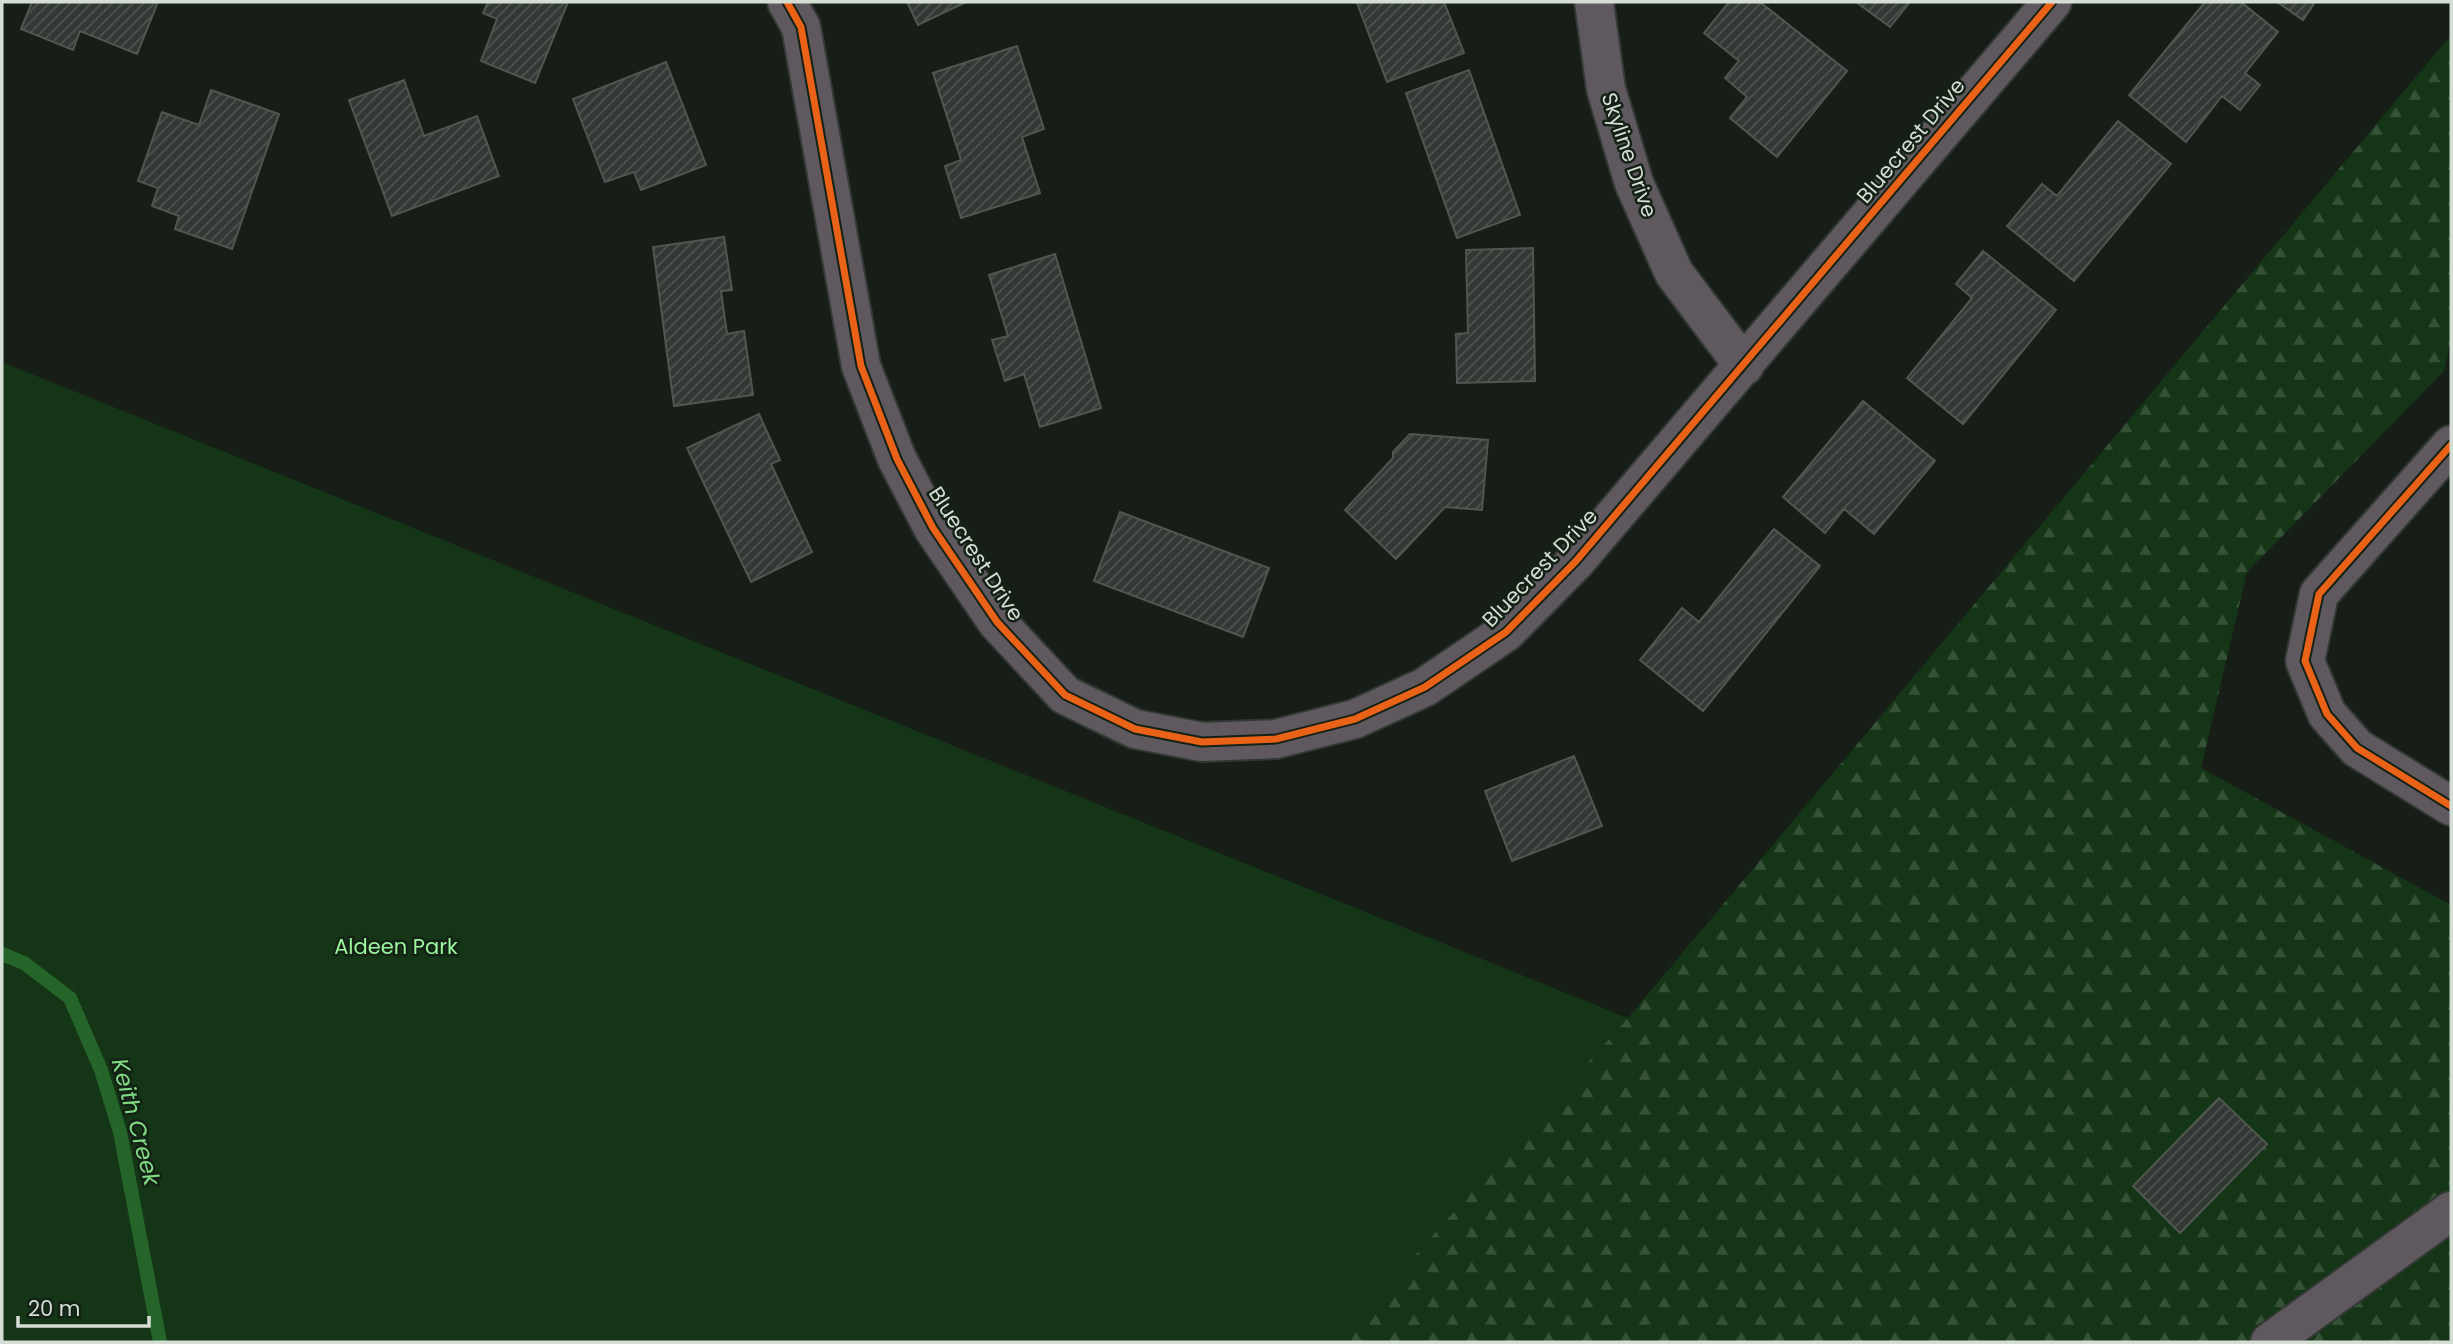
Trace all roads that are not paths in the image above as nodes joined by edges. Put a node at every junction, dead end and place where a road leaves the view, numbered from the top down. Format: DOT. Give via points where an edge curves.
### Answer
graph roads {
  1 [pos="787,2"];
  2 [pos="1594,2"];
  3 [pos="2052,2"];
  4 [pos="1744,366"];
  5 [pos="2451,444"];
  6 [pos="2451,806"];
  7 [pos="2451,1211"];
  8 [pos="2270,1342"];
  1 -- 4 [label="street, Bluecrest Drive" via="801,27 861,366 897,459 933,528 996,622 1065,695 1135,729 1202,742 1276,739 1355,719 1425,687 1506,632 1576,561"];
  2 -- 4 [label="street, Skyline Drive" via="1606,89 1634,183 1674,273"];
  3 -- 4 [label="street, Bluecrest Drive"];
  5 -- 6 [label="street" via="2319,594 2305,661 2327,714 2357,748"];
  7 -- 8 [label="street"];
}
